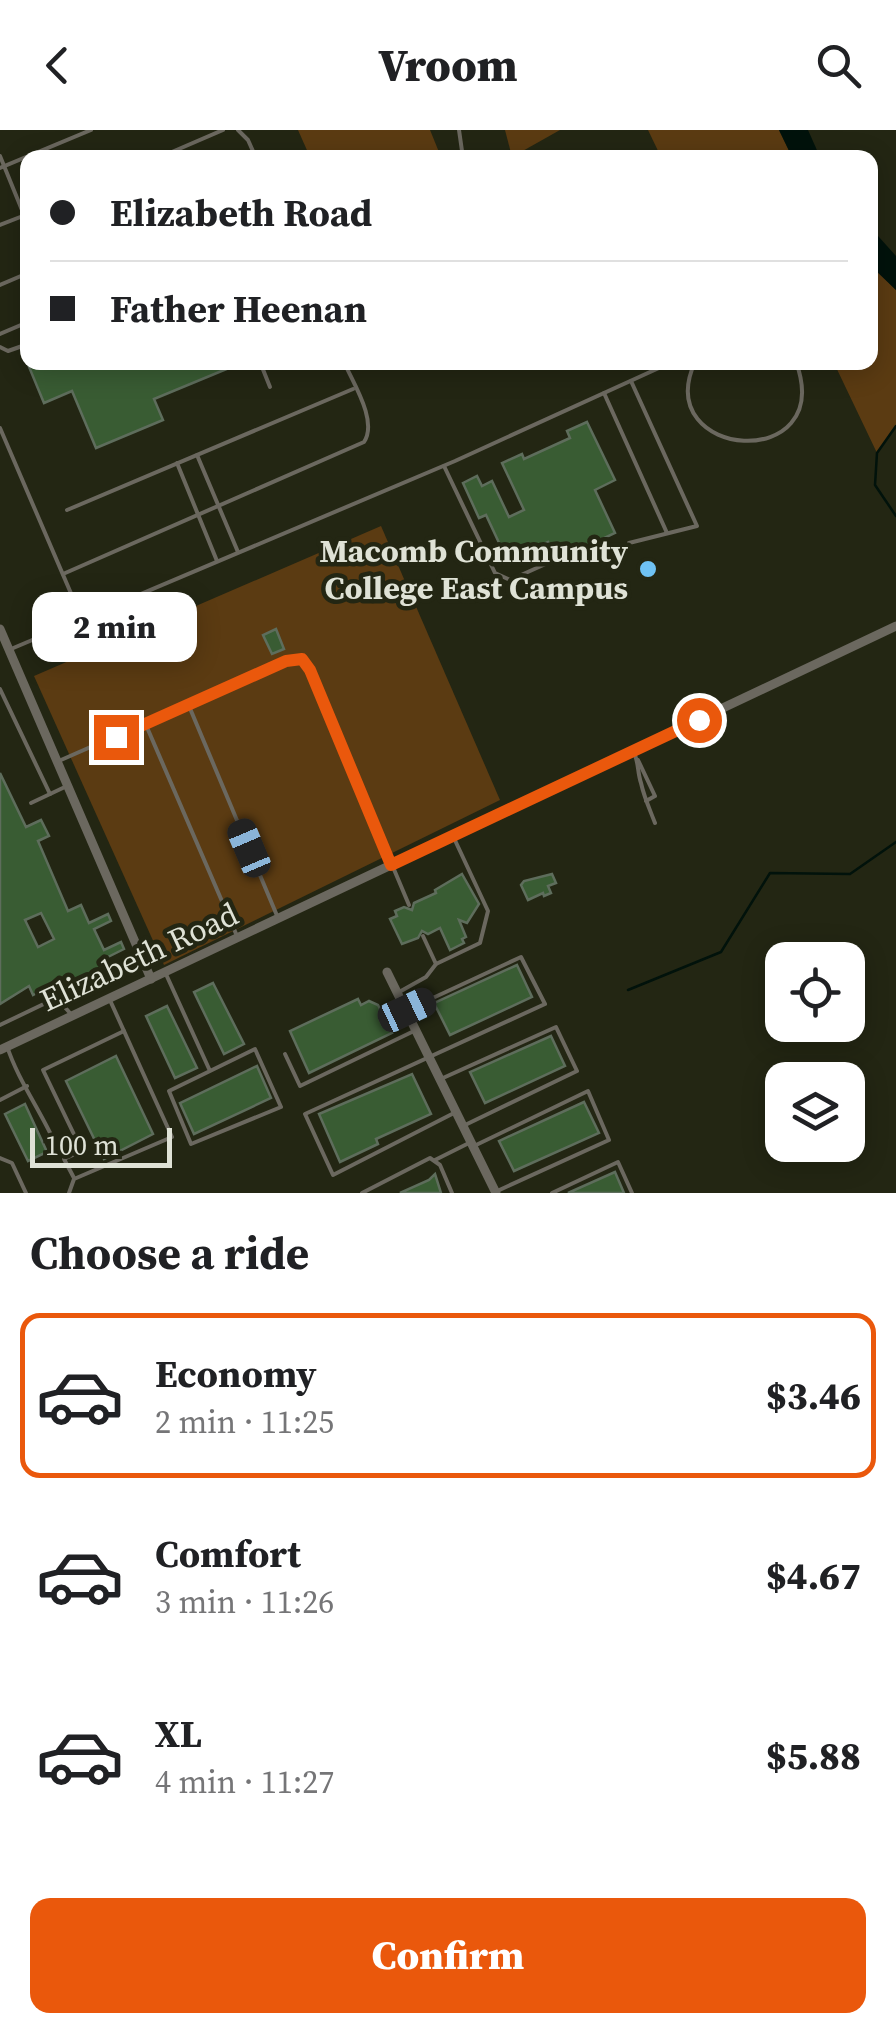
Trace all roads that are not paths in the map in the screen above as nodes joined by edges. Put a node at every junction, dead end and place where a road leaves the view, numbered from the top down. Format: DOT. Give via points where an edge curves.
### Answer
graph roads {
  1 [pos="92,130"];
  2 [pos="223,130"];
  3 [pos="238,130"];
  4 [pos="43,150"];
  5 [pos="177,150"];
  6 [pos="252,150"];
  7 [pos="0,156"];
  8 [pos="2,167"];
  9 [pos="20,202"];
  10 [pos="0,216"];
  11 [pos="2,225"];
  12 [pos="263,370"];
  13 [pos="347,370"];
  14 [pos="655,370"];
  15 [pos="693,370"];
  16 [pos="798,370"];
  17 [pos="631,381"];
  18 [pos="270,388"];
  19 [pos="355,388"];
  20 [pos="604,394"];
  21 [pos="0,428"];
  22 [pos="198,455"];
  23 [pos="177,464"];
  24 [pos="444,466"];
  25 [pos="219,506"];
  26 [pos="67,510"];
  27 [pos="198,516"];
  28 [pos="667,534"];
  29 [pos="629,543"];
  30 [pos="238,553"];
  31 [pos="217,562"];
  32 [pos="550,562"];
  33 [pos="62,574"];
  34 [pos="82,620"];
  35 [pos="896,626"];
  36 [pos="0,629"];
  37 [pos="9,650"];
  38 [pos="0,689"];
  39 [pos="189,706"];
  40 [pos="146,724"];
  41 [pos="636,755"];
  42 [pos="56,762"];
  43 [pos="67,786"];
  44 [pos="50,794"];
  45 [pos="646,801"];
  46 [pos="31,803"];
  47 [pos="656,823"];
  48 [pos="454,836"];
  49 [pos="391,865"];
  50 [pos="410,905"];
  51 [pos="279,919"];
  52 [pos="424,936"];
  53 [pos="237,938"];
  54 [pos="436,964"];
  55 [pos="165,972"];
  56 [pos="387,972"];
  57 [pos="151,979"];
  58 [pos="398,993"];
  59 [pos="109,998"];
  60 [pos="407,1010"];
  61 [pos="72,1016"];
  62 [pos="0,1025"];
  63 [pos="416,1030"];
  64 [pos="124,1031"];
  65 [pos="4,1048"];
  66 [pos="284,1054"];
  67 [pos="429,1056"];
  68 [pos="210,1071"];
  69 [pos="440,1080"];
  70 [pos="27,1086"];
  71 [pos="0,1100"];
  72 [pos="456,1112"];
  73 [pos="463,1126"];
  74 [pos="54,1141"];
  75 [pos="472,1144"];
  76 [pos="0,1158"];
  77 [pos="435,1160"];
  78 [pos="74,1179"];
  79 [pos="495,1192"];
  80 [pos="26,1193"];
  81 [pos="70,1193"];
  82 [pos="362,1193"];
  83 [pos="452,1193"];
  84 [pos="552,1193"];
  85 [pos="632,1193"];
  1 -- 4 [label="lane"];
  2 -- 5 [label="lane"];
  3 -- 6 [label="lane"];
  7 -- 8 [label="lane"];
  8 -- 9 [label="lane"];
  10 -- 11 [label="lane"];
  12 -- 18 [label="lane"];
  13 -- 19 [label="lane"];
  14 -- 17 [label="lane"];
  15 -- 16 [label="lane" via="692,406 702,422 731,442 749,444 767,440 794,417 801,400"];
  17 -- 20 [label="lane"];
  17 -- 28 [label="lane" via="698,526"];
  19 -- 22 [label="lane"];
  19 -- 25 [label="lane" via="368,420 364,442"];
  20 -- 24 [label="lane"];
  20 -- 28 [label="lane"];
  21 -- 33 [label="lane"];
  22 -- 23 [label="lane"];
  22 -- 25 [label="lane"];
  23 -- 26 [label="lane"];
  23 -- 27 [label="lane"];
  24 -- 30 [label="lane"];
  24 -- 32 [label="lane" via="495,573 510,580"];
  25 -- 27 [label="lane"];
  25 -- 30 [label="lane"];
  27 -- 31 [label="lane"];
  27 -- 33 [label="lane"];
  28 -- 29 [label="lane"];
  30 -- 31 [label="lane"];
  31 -- 34 [label="lane"];
  33 -- 34 [label="lane"];
  34 -- 37 [label="lane"];
  35 -- 41 [label="street, Elizabeth Road"];
  36 -- 37 [label="street"];
  37 -- 42 [label="street"];
  38 -- 44 [label="lane"];
  39 -- 40 [label="lane"];
  39 -- 49 [label="lane" via="302,659"];
  39 -- 51 [label="lane"];
  40 -- 42 [label="lane"];
  40 -- 53 [label="lane"];
  41 -- 45 [label="lane"];
  41 -- 45 [label="lane" via="655,796"];
  41 -- 48 [label="street, Elizabeth Road"];
  42 -- 43 [label="street"];
  43 -- 44 [label="lane"];
  43 -- 57 [label="street"];
  44 -- 46 [label="lane"];
  45 -- 47 [label="lane"];
  48 -- 49 [label="street, Elizabeth Road"];
  48 -- 54 [label="lane" via="488,912 480,943"];
  49 -- 50 [label="lane"];
  49 -- 51 [label="street, Elizabeth Road"];
  51 -- 53 [label="street, Elizabeth Road"];
  52 -- 54 [label="lane"];
  53 -- 55 [label="street, Elizabeth Road"];
  54 -- 58 [label="lane"];
  55 -- 57 [label="street, Elizabeth Road"];
  55 -- 68 [label="lane"];
  56 -- 58 [label="street"];
  57 -- 59 [label="street, Elizabeth Road"];
  58 -- 60 [label="street"];
  59 -- 61 [label="street, Elizabeth Road"];
  59 -- 64 [label="lane"];
  60 -- 63 [label="street"];
  60 -- 67 [label="lane" via="521,957 545,1004"];
  61 -- 62 [label="lane" via="61,1003 50,1002"];
  61 -- 65 [label="street, Elizabeth Road"];
  63 -- 66 [label="lane" via="300,1086"];
  63 -- 67 [label="street"];
  64 -- 78 [label="lane" via="43,1070 82,1151 64,1159"];
  64 -- 78 [label="lane" via="172,1136"];
  65 -- 70 [label="lane"];
  67 -- 69 [label="street"];
  67 -- 72 [label="lane" via="305,1114 333,1175"];
  68 -- 68 [label="lane" via="170,1091 191,1144 281,1107 254,1049"];
  69 -- 72 [label="street"];
  69 -- 73 [label="lane" via="556,1027 577,1071"];
  70 -- 71 [label="lane"];
  70 -- 74 [label="lane"];
  72 -- 73 [label="street"];
  73 -- 75 [label="street"];
  75 -- 77 [label="lane"];
  75 -- 79 [label="street"];
  75 -- 79 [label="lane" via="588,1091 609,1140"];
  76 -- 80 [label="lane" via="12,1163"];
  77 -- 82 [label="lane"];
  77 -- 83 [label="lane"];
  78 -- 81 [label="lane"];
  84 -- 85 [label="lane" via="618,1162"];
}
